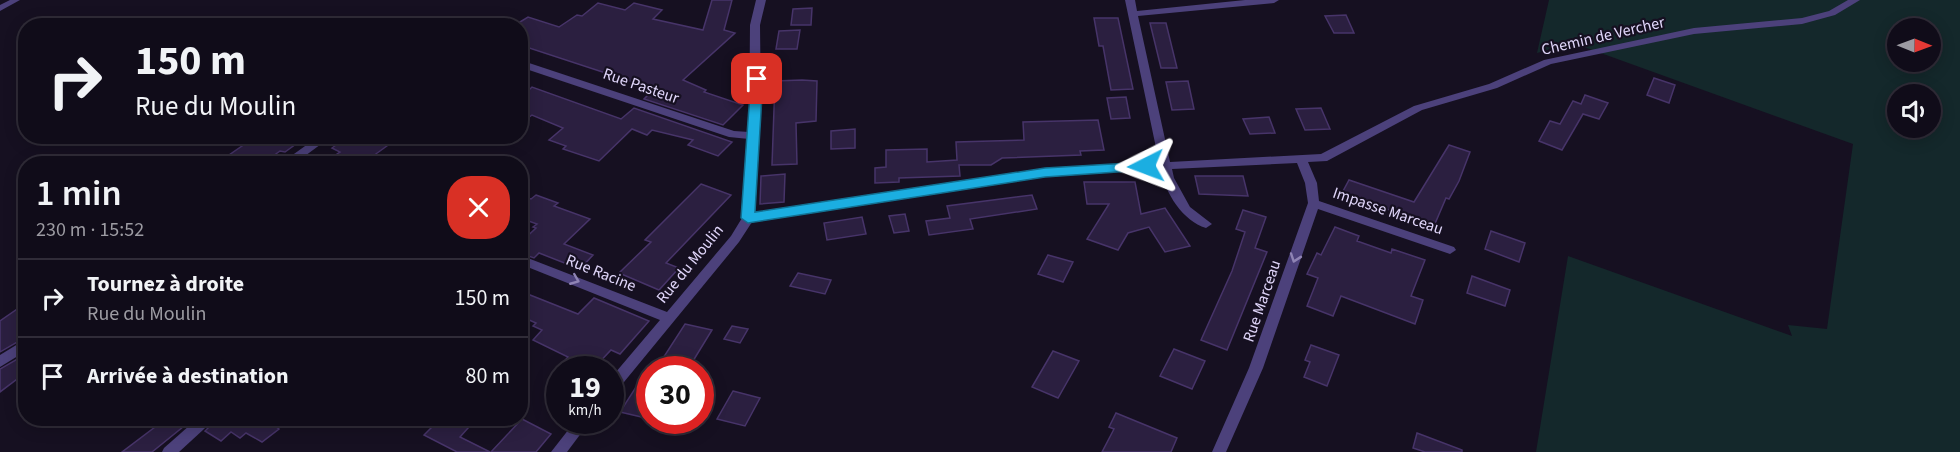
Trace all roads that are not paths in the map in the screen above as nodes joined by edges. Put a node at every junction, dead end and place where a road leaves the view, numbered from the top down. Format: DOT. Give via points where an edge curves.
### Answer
graph roads {
  1 [pos="16,0"];
  2 [pos="761,0"];
  3 [pos="1130,0"];
  4 [pos="1274,0"];
  5 [pos="1855,0"];
  6 [pos="0,8"];
  7 [pos="1133,14"];
  8 [pos="528,66"];
  9 [pos="753,136"];
  10 [pos="315,144"];
  11 [pos="297,156"];
  12 [pos="1301,159"];
  13 [pos="1165,165"];
  14 [pos="1314,203"];
  15 [pos="748,218"];
  16 [pos="1206,224"];
  17 [pos="1450,250"];
  18 [pos="528,262"];
  19 [pos="670,318"];
  20 [pos="18,350"];
  21 [pos="0,362"];
  22 [pos="624,372"];
  23 [pos="200,426"];
  24 [pos="573,434"];
  25 [pos="169,452"];
  26 [pos="558,452"];
  27 [pos="1219,452"];
  1 -- 6 [label="lane"];
  2 -- 9 [label="street, Rue du Moulin" via="755,25"];
  3 -- 7 [label="street"];
  4 -- 7 [label="street"];
  5 -- 12 [label="street, Chemin de Vercher" via="1832,13 1802,21 1694,31 1548,63 1493,86 1418,108 1329,155"];
  7 -- 13 [label="street"];
  8 -- 9 [label="street, Rue Pasteur" via="733,134"];
  9 -- 15 [label="street, Rue du Moulin"];
  10 -- 11 [label="street"];
  12 -- 13 [label="street, Chemin de Vercher"];
  12 -- 14 [label="street"];
  13 -- 15 [label="street, Chemin de Vercher" via="1045,172"];
  13 -- 16 [label="street" via="1186,210"];
  14 -- 17 [label="street, Impasse Marceau"];
  14 -- 27 [label="street, Rue Marceau, one-way" via="1257,368"];
  15 -- 19 [label="street, Rue du Moulin"];
  18 -- 19 [label="street, Rue Racine, one-way"];
  19 -- 22 [label="street, Rue du Moulin"];
  20 -- 21 [label="street"];
  23 -- 25 [label="street"];
  24 -- 26 [label="street"];
}
